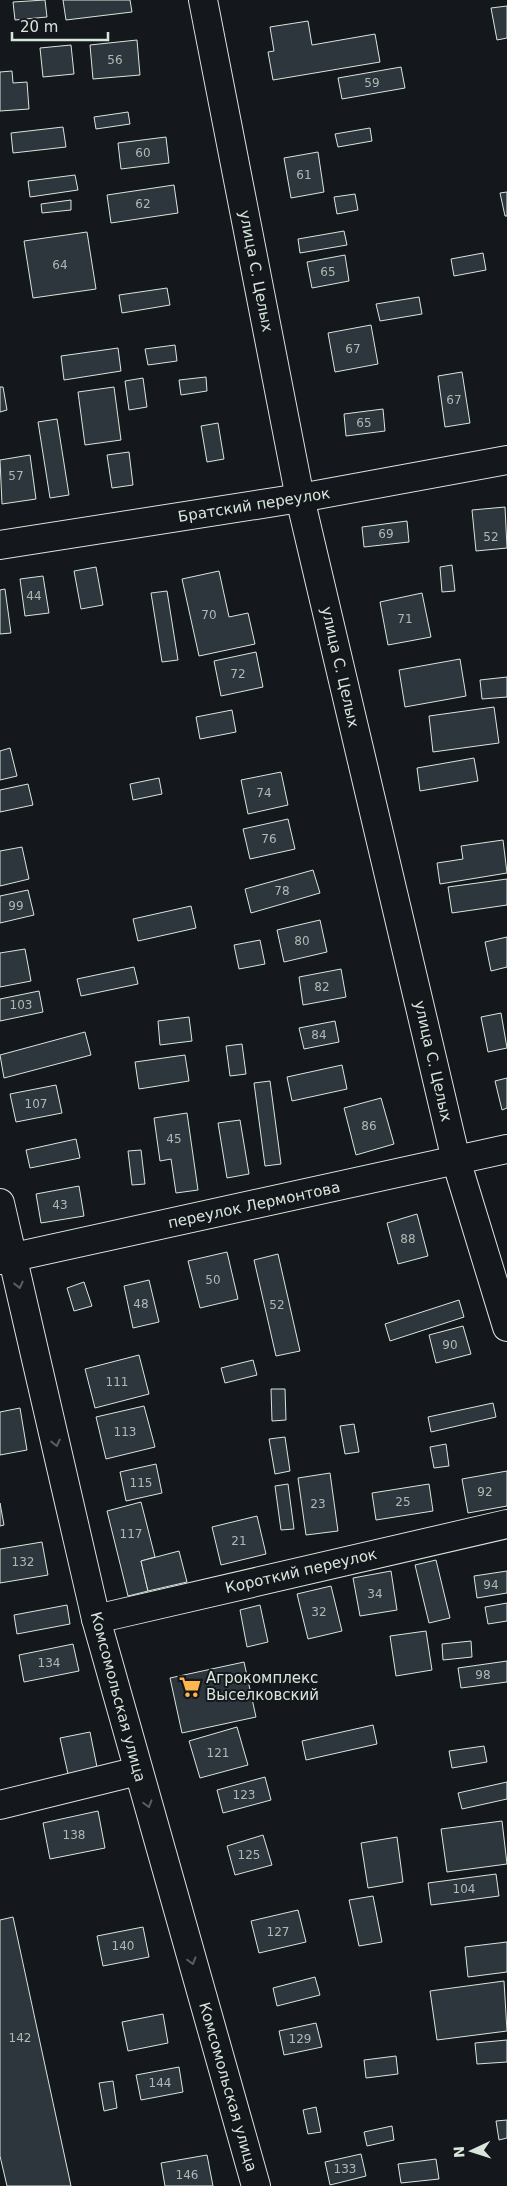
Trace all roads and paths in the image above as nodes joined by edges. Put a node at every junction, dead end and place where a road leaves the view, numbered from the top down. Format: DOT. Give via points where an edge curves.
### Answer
graph roads {
  1 [pos="203,0"];
  2 [pos="507,460"];
  3 [pos="300,498"];
  4 [pos="0,545"];
  5 [pos="507,1149"];
  6 [pos="456,1160"];
  7 [pos="0,1204"];
  8 [pos="6,1259"];
  9 [pos="507,1326"];
  10 [pos="507,1524"];
  11 [pos="96,1619"];
  12 [pos="138,1771"];
  13 [pos="0,1805"];
  14 [pos="256,2186"];
  1 -- 3 [label="street, улица С. Целых"];
  2 -- 3 [label="street, Братский переулок"];
  3 -- 4 [label="street, Братский переулок"];
  3 -- 6 [label="street, улица С. Целых"];
  5 -- 6 [label="street, переулок Лермонтова"];
  6 -- 8 [label="street, переулок Лермонтова"];
  6 -- 9 [label="street, улица С. Целых"];
  7 -- 8 [label="street, Комсомольская улица"];
  8 -- 11 [label="street, Комсомольская улица, one-way"];
  10 -- 11 [label="street, Короткий переулок"];
  11 -- 12 [label="street, Комсомольская улица"];
  12 -- 13 [label="street"];
  12 -- 14 [label="street, Комсомольская улица, one-way"];
}
